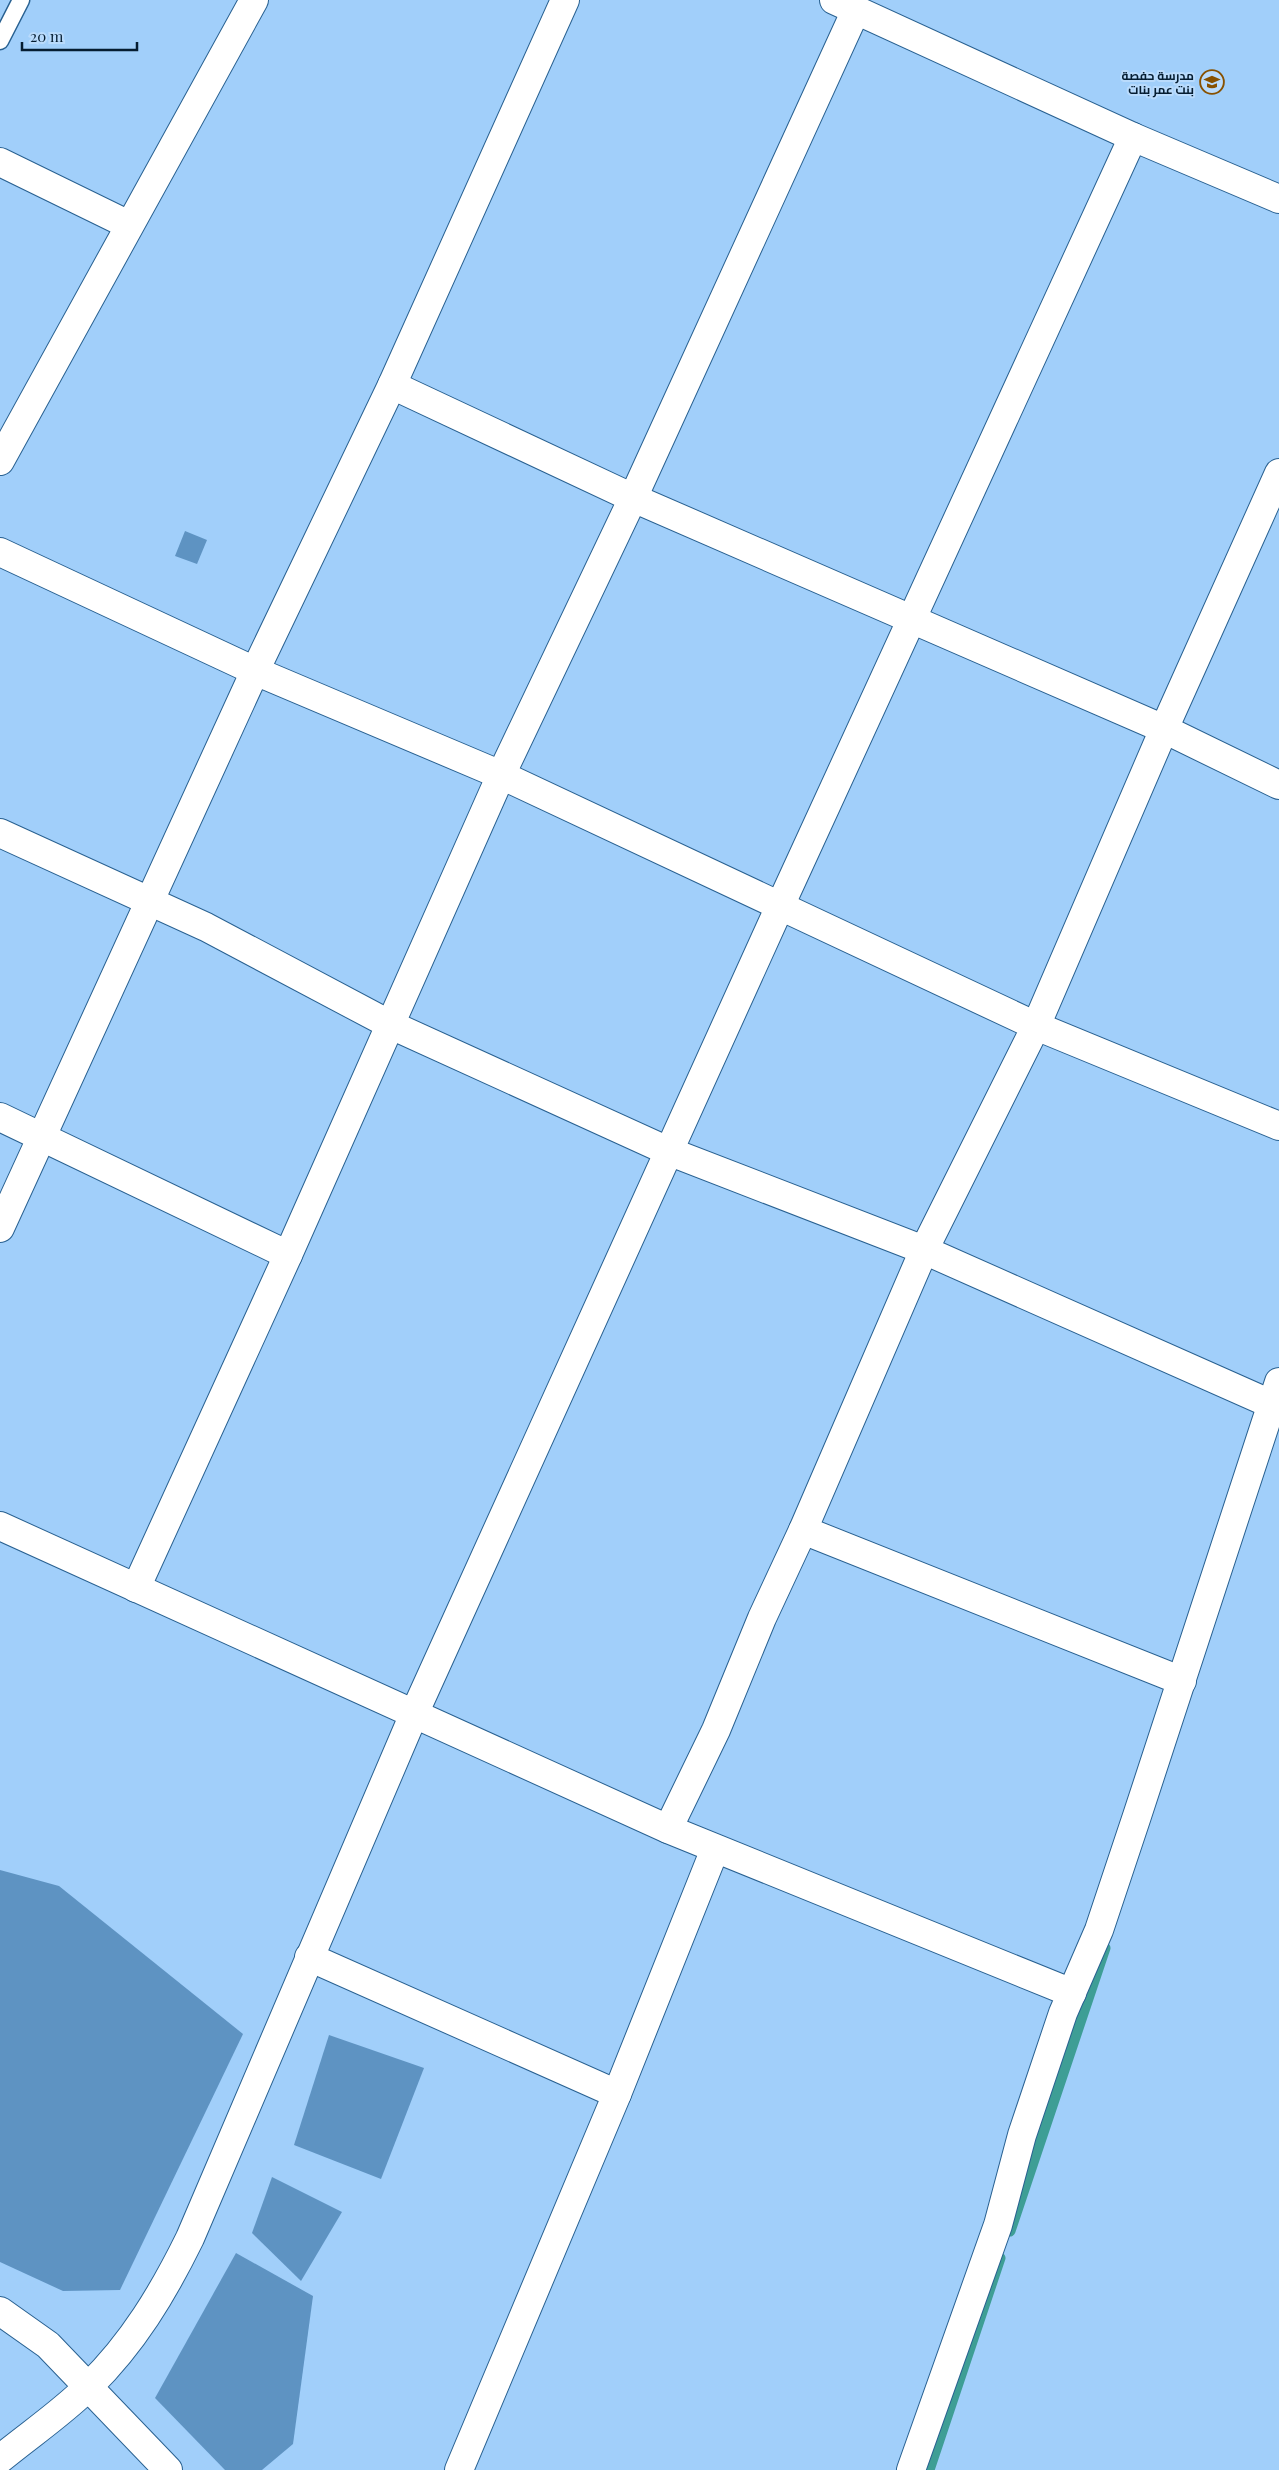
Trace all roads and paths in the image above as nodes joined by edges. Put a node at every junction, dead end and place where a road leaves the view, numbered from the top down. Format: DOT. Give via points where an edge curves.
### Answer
graph roads {
  1 [pos="21,0"];
  2 [pos="254,0"];
  3 [pos="565,0"];
  4 [pos="845,5"];
  5 [pos="0,41"];
  6 [pos="1133,137"];
  7 [pos="0,162"];
  8 [pos="1279,199"];
  9 [pos="128,225"];
  10 [pos="392,385"];
  11 [pos="0,461"];
  12 [pos="1276,488"];
  13 [pos="633,498"];
  14 [pos="0,552"];
  15 [pos="911,619"];
  16 [pos="255,671"];
  17 [pos="1164,729"];
  18 [pos="501,775"];
  19 [pos="1279,785"];
  20 [pos="0,833"];
  21 [pos="151,901"];
  22 [pos="780,906"];
  23 [pos="389,1024"];
  24 [pos="1036,1026"];
  25 [pos="0,1117"];
  26 [pos="1279,1126"];
  27 [pos="42,1137"];
  28 [pos="668,1151"];
  29 [pos="0,1228"];
  30 [pos="924,1250"];
  31 [pos="288,1255"];
  32 [pos="1275,1393"];
  33 [pos="0,1526"];
  34 [pos="803,1530"];
  35 [pos="136,1588"];
  36 [pos="1182,1682"];
  37 [pos="414,1714"];
  38 [pos="668,1829"];
  39 [pos="715,1849"];
  40 [pos="309,1957"];
  41 [pos="1072,1993"];
  42 [pos="617,2094"];
  43 [pos="0,2311"];
  44 [pos="89,2386"];
  45 [pos="0,2459"];
  46 [pos="168,2470"];
  47 [pos="459,2470"];
  48 [pos="911,2470"];
  1 -- 5 [label="lane"];
  2 -- 9 [label="street"];
  3 -- 10 [label="street"];
  4 -- 6 [label="street"];
  4 -- 13 [label="street"];
  6 -- 8 [label="street"];
  6 -- 15 [label="street"];
  7 -- 9 [label="street"];
  9 -- 11 [label="street"];
  10 -- 13 [label="street"];
  10 -- 16 [label="street"];
  12 -- 17 [label="street"];
  13 -- 15 [label="street"];
  13 -- 18 [label="street"];
  14 -- 16 [label="street"];
  15 -- 17 [label="street"];
  15 -- 22 [label="street"];
  16 -- 18 [label="street"];
  16 -- 21 [label="street"];
  17 -- 19 [label="street"];
  17 -- 24 [label="street"];
  18 -- 22 [label="street"];
  18 -- 23 [label="street"];
  20 -- 21 [label="street"];
  21 -- 23 [label="street" via="215,931"];
  21 -- 27 [label="street"];
  22 -- 24 [label="street"];
  22 -- 28 [label="street"];
  23 -- 28 [label="street"];
  23 -- 31 [label="street"];
  24 -- 26 [label="street"];
  24 -- 30 [label="street"];
  25 -- 27 [label="street"];
  27 -- 29 [label="street"];
  27 -- 31 [label="street"];
  28 -- 30 [label="street"];
  28 -- 37 [label="street"];
  30 -- 32 [label="street"];
  30 -- 34 [label="street"];
  31 -- 35 [label="street"];
  32 -- 36 [label="street"];
  33 -- 35 [label="street"];
  34 -- 36 [label="street"];
  34 -- 38 [label="street" via="716,1730"];
  35 -- 37 [label="street"];
  36 -- 41 [label="street" via="1099,1930"];
  37 -- 38 [label="street"];
  37 -- 40 [label="street"];
  38 -- 39 [label="street"];
  39 -- 41 [label="street"];
  39 -- 42 [label="street"];
  40 -- 42 [label="street"];
  40 -- 44 [label="street" via="166,2288 138,2329"];
  41 -- 48 [label="street" via="1022,2135 998,2225"];
  42 -- 47 [label="street"];
  43 -- 44 [label="street" via="48,2345"];
  44 -- 45 [label="street"];
  44 -- 46 [label="street"];
}
